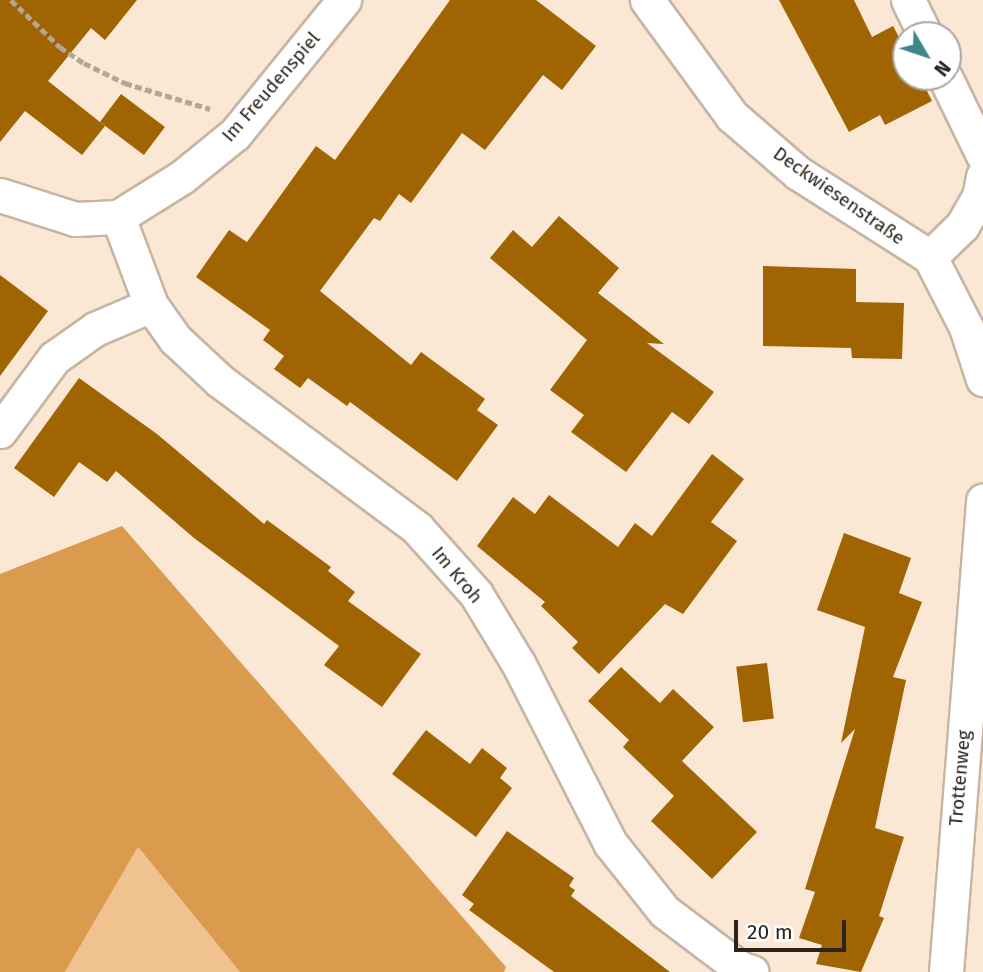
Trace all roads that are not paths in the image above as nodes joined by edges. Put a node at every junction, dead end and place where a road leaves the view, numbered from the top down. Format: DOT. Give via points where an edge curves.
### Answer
graph roads {
  1 [pos="344,0"];
  2 [pos="647,0"];
  3 [pos="908,0"];
  4 [pos="918,21"];
  5 [pos="952,91"];
  6 [pos="983,155"];
  7 [pos="983,176"];
  8 [pos="0,195"];
  9 [pos="118,216"];
  10 [pos="930,257"];
  11 [pos="151,305"];
  12 [pos="983,379"];
  13 [pos="0,431"];
  14 [pos="983,500"];
  15 [pos="752,972"];
  16 [pos="946,972"];
  1 -- 9 [label="street, Im Freudenspiel" via="235,134 182,177"];
  2 -- 10 [label="street, Deckwiesenstraße" via="732,116 798,173"];
  3 -- 4 [label="street"];
  5 -- 6 [label="street"];
  7 -- 10 [label="street" via="979,197 962,226"];
  8 -- 9 [label="street, Im Freudenspiel" via="75,219"];
  9 -- 11 [label="street, Im Kroh"];
  10 -- 12 [label="street" via="966,327"];
  11 -- 13 [label="street" via="95,329 54,358"];
  11 -- 15 [label="street, Im Kroh" via="176,339 220,381 417,528 476,594 610,843 664,911 741,969"];
  14 -- 16 [label="street, Trottenweg"];
}
